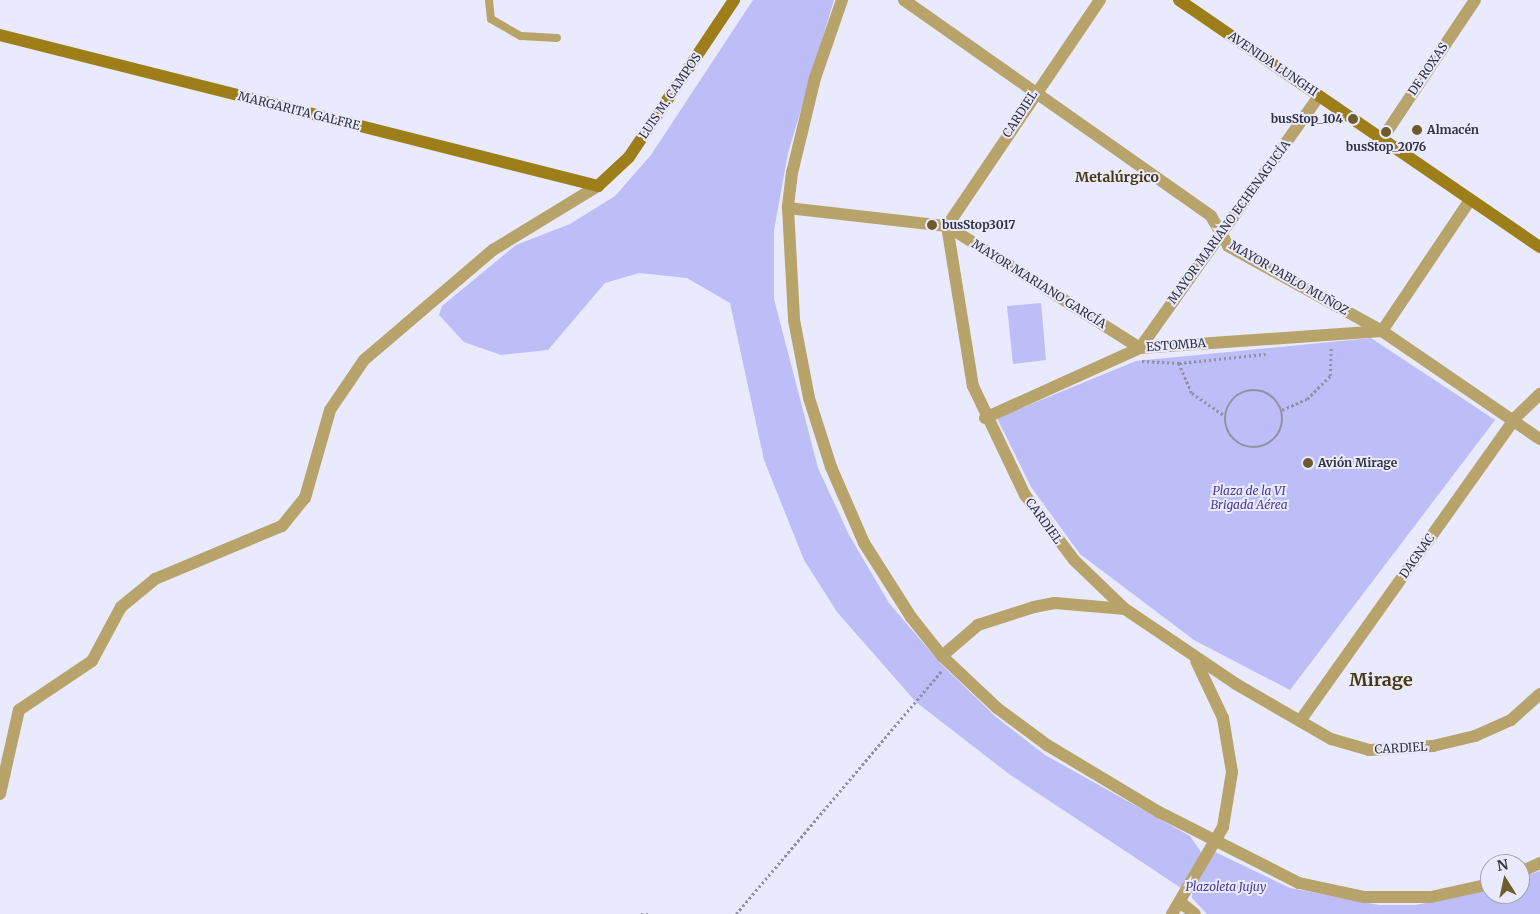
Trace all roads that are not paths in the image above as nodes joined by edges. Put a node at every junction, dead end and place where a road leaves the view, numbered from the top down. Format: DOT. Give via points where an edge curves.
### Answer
graph roads {
  1 [pos="489,0"];
  2 [pos="734,0"];
  3 [pos="842,0"];
  4 [pos="904,0"];
  5 [pos="1100,0"];
  6 [pos="1179,0"];
  7 [pos="1475,0"];
  8 [pos="0,35"];
  9 [pos="557,38"];
  10 [pos="1035,91"];
  11 [pos="1319,96"];
  12 [pos="1382,139"];
  13 [pos="598,186"];
  14 [pos="1470,200"];
  15 [pos="788,208"];
  16 [pos="947,226"];
  17 [pos="1220,233"];
  18 [pos="1540,248"];
  19 [pos="1382,331"];
  20 [pos="1140,348"];
  21 [pos="1540,394"];
  22 [pos="985,418"];
  23 [pos="1515,418"];
  24 [pos="1540,439"];
  25 [pos="1125,609"];
  26 [pos="1177,646"];
  27 [pos="945,659"];
  28 [pos="1540,694"];
  29 [pos="1300,721"];
  30 [pos="0,794"];
  31 [pos="1215,843"];
  32 [pos="1480,886"];
  33 [pos="1180,902"];
  34 [pos="1172,914"];
  35 [pos="1195,914"];
  1 -- 9 [label="lane" via="491,19 521,36"];
  2 -- 13 [label="street, LUIS M. CAMPOS" via="629,157"];
  3 -- 15 [label="street" via="815,78"];
  4 -- 10 [label="street, MAYOR PABLO MUÑOZ"];
  5 -- 10 [label="street, CARDIEL"];
  6 -- 11 [label="street, AVENIDA LUNGHI"];
  7 -- 12 [label="street, DE ROXAS"];
  8 -- 13 [label="street, MARGARITA GALFRE"];
  10 -- 16 [label="street, CARDIEL"];
  10 -- 17 [label="street, MAYOR PABLO MUÑOZ" via="1211,216"];
  11 -- 12 [label="street, AVENIDA LUNGHI"];
  11 -- 17 [label="street, MAYOR MARIANO ECHENAGUCÍA"];
  12 -- 14 [label="street, AVENIDA LUNGHI"];
  13 -- 30 [label="street" via="493,250 364,360 330,410 305,498 282,526 155,579 121,607 92,661 19,710"];
  14 -- 18 [label="street, AVENIDA LUNGHI"];
  14 -- 19 [label="street"];
  15 -- 16 [label="street, MAYOR MARIANO GARCÍA"];
  15 -- 27 [label="street" via="800,360 830,467 886,580"];
  16 -- 20 [label="street, MAYOR MARIANO GARCÍA"];
  16 -- 22 [label="street, CARDIEL" via="971,377"];
  17 -- 19 [label="street, MAYOR PABLO MUÑOZ" via="1228,246"];
  17 -- 20 [label="street, MAYOR MARIANO ECHENAGUCÍA"];
  19 -- 20 [label="street, ESTOMBA"];
  19 -- 23 [label="street, MAYOR PABLO MUÑOZ"];
  20 -- 22 [label="street, ESTOMBA"];
  21 -- 23 [label="street, DAGNAC"];
  22 -- 25 [label="street, CARDIEL" via="1025,495 1047,526 1074,560"];
  23 -- 24 [label="street, MAYOR PABLO MUÑOZ"];
  23 -- 29 [label="street, DAGNAC"];
  25 -- 26 [label="street, CARDIEL"];
  25 -- 27 [label="street" via="1056,603 1034,607 978,625"];
  26 -- 29 [label="street, CARDIEL"];
  26 -- 31 [label="street" via="1198,662 1230,741 1224,827"];
  27 -- 31 [label="street" via="997,708 1047,745"];
  28 -- 29 [label="street, CARDIEL" via="1511,720 1475,736 1410,749 1369,750 1331,739"];
  31 -- 32 [label="street" via="1299,883 1364,896 1431,897"];
  31 -- 33 [label="street"];
  33 -- 34 [label="street"];
  33 -- 35 [label="street"];
}
